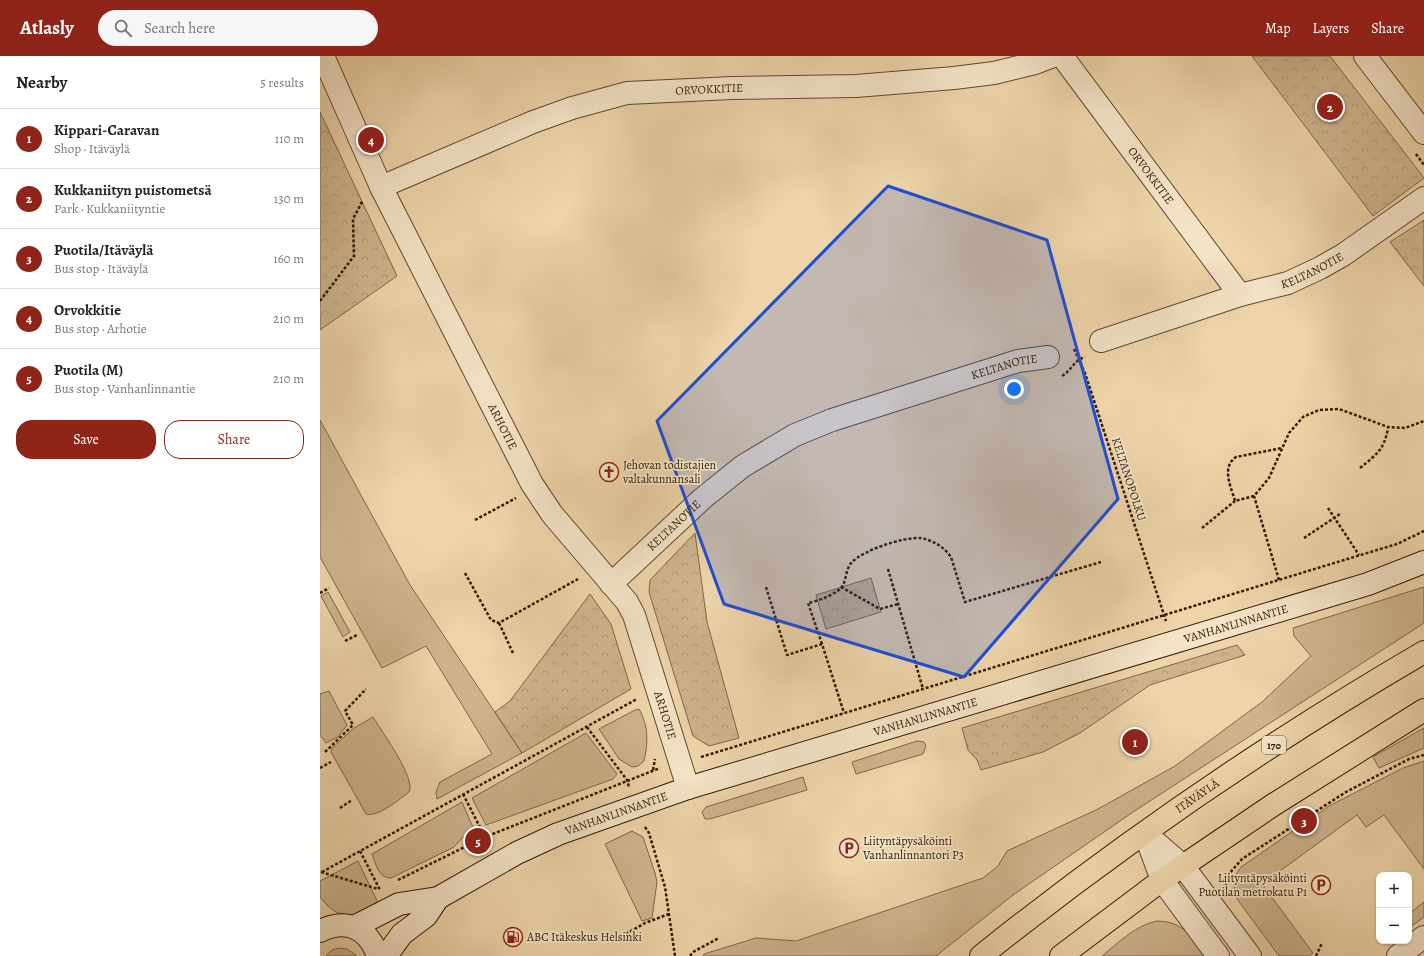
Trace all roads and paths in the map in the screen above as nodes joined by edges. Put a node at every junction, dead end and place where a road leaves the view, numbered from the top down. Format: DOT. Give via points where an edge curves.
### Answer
graph roads {
  1 [pos="322,56"];
  2 [pos="1053,56"];
  3 [pos="1062,56"];
  4 [pos="1365,56"];
  5 [pos="1424,133"];
  6 [pos="374,192"];
  7 [pos="1424,198"];
  8 [pos="1240,295"];
  9 [pos="320,301"];
  10 [pos="1101,341"];
  11 [pos="1074,349"];
  12 [pos="1048,357"];
  13 [pos="1079,359"];
  14 [pos="1057,378"];
  15 [pos="1424,421"];
  16 [pos="1388,427"];
  17 [pos="1282,448"];
  18 [pos="1360,468"];
  19 [pos="522,495"];
  20 [pos="1254,496"];
  21 [pos="1235,501"];
  22 [pos="1328,508"];
  23 [pos="1340,514"];
  24 [pos="1334,518"];
  25 [pos="475,520"];
  26 [pos="1202,528"];
  27 [pos="1424,531"];
  28 [pos="1304,538"];
  29 [pos="1359,555"];
  30 [pos="1101,562"];
  31 [pos="1424,562"];
  32 [pos="888,569"];
  33 [pos="465,573"];
  34 [pos="579,579"];
  35 [pos="1279,580"];
  36 [pos="611,584"];
  37 [pos="766,586"];
  38 [pos="841,587"];
  39 [pos="329,588"];
  40 [pos="320,592"];
  41 [pos="898,604"];
  42 [pos="1164,616"];
  43 [pos="499,623"];
  44 [pos="357,635"];
  45 [pos="345,641"];
  46 [pos="822,644"];
  47 [pos="1424,652"];
  48 [pos="514,653"];
  49 [pos="923,689"];
  50 [pos="366,690"];
  51 [pos="642,696"];
  52 [pos="1424,710"];
  53 [pos="844,713"];
  54 [pos="587,727"];
  55 [pos="325,752"];
  56 [pos="700,752"];
  57 [pos="1424,755"];
  58 [pos="331,762"];
  59 [pos="320,768"];
  60 [pos="653,770"];
  61 [pos="627,780"];
  62 [pos="688,788"];
  63 [pos="463,794"];
  64 [pos="352,800"];
  65 [pos="340,808"];
  66 [pos="643,823"];
  67 [pos="1145,833"];
  68 [pos="485,836"];
  69 [pos="360,851"];
  70 [pos="1239,862"];
  71 [pos="1183,866"];
  72 [pos="321,873"];
  73 [pos="1162,880"];
  74 [pos="394,883"];
  75 [pos="387,886"];
  76 [pos="380,890"];
  77 [pos="438,898"];
  78 [pos="669,914"];
  79 [pos="354,927"];
  80 [pos="320,930"];
  81 [pos="1424,937"];
  82 [pos="719,938"];
  83 [pos="617,939"];
  84 [pos="1322,943"];
  85 [pos="378,956"];
  86 [pos="386,956"];
  87 [pos="675,956"];
  88 [pos="690,956"];
  89 [pos="981,956"];
  90 [pos="1061,956"];
  91 [pos="1218,956"];
  92 [pos="1250,956"];
  93 [pos="1316,956"];
  94 [pos="1398,956"];
  1 -- 6 [label="street, ARHOTIE"];
  2 -- 6 [label="street, ORVOKKITIE" via="994,73 856,86 627,93 533,122"];
  3 -- 8 [label="street, ORVOKKITIE"];
  4 -- 5 [label="street"];
  6 -- 9 [label="path" via="359,204 352,219 354,256"];
  6 -- 36 [label="street, ARHOTIE" via="532,484 552,514"];
  7 -- 8 [label="street, KELTANOTIE" via="1343,255 1320,268 1288,283"];
  8 -- 10 [label="street, KELTANOTIE"];
  10 -- 11 [label="path, KELTANOTIE"];
  11 -- 12 [label="path, KELTANOTIE"];
  11 -- 13 [label="path, KELTANOPOLKU"];
  12 -- 36 [label="street, KELTANOTIE" via="1018,361 832,420 795,436 743,466 703,498"];
  13 -- 14 [label="path" via="1068,373"];
  13 -- 42 [label="path, KELTANOPOLKU"];
  15 -- 16 [label="path" via="1405,428"];
  16 -- 17 [label="path" via="1339,409 1319,410 1303,417 1289,433"];
  16 -- 18 [label="path" via="1380,451"];
  17 -- 20 [label="path" via="1269,478"];
  17 -- 21 [label="path" via="1236,457 1230,461 1228,474"];
  19 -- 25 [label="path"];
  20 -- 21 [label="path"];
  20 -- 35 [label="path"];
  21 -- 26 [label="path"];
  22 -- 24 [label="path"];
  23 -- 24 [label="path"];
  24 -- 28 [label="path"];
  24 -- 29 [label="path"];
  27 -- 29 [label="path" via="1396,544"];
  29 -- 35 [label="path"];
  30 -- 38 [label="path" via="965,602 947,551 937,543 919,538 862,554 850,564"];
  31 -- 62 [label="street, VANHANLINNANTIE" via="1368,584"];
  32 -- 41 [label="path"];
  33 -- 43 [label="path" via="491,620"];
  34 -- 43 [label="path"];
  35 -- 42 [label="path"];
  36 -- 62 [label="street, ARHOTIE" via="637,621"];
  37 -- 46 [label="path" via="787,655"];
  38 -- 41 [label="path" via="880,609"];
  38 -- 46 [label="path" via="808,604"];
  39 -- 40 [label="path"];
  41 -- 49 [label="path"];
  42 -- 49 [label="path"];
  43 -- 48 [label="path"];
  44 -- 45 [label="path"];
  46 -- 53 [label="path"];
  47 -- 67 [label="main road, ITÄVÄYLÄ / 170" via="1280,742"];
  49 -- 53 [label="path"];
  50 -- 55 [label="path" via="345,711 353,725"];
  51 -- 54 [label="path"];
  52 -- 71 [label="main road" via="1273,805"];
  53 -- 56 [label="path" via="704,756"];
  54 -- 61 [label="path"];
  54 -- 63 [label="path"];
  57 -- 70 [label="path" via="1409,759 1346,792"];
  58 -- 59 [label="path"];
  60 -- 61 [label="path"];
  61 -- 68 [label="path"];
  62 -- 77 [label="street, VANHANLINNANTIE" via="558,834 517,853"];
  63 -- 68 [label="path"];
  63 -- 69 [label="path"];
  64 -- 65 [label="path"];
  66 -- 78 [label="path" via="649,833 665,887"];
  67 -- 71 [label="street"];
  67 -- 73 [label="street"];
  67 -- 89 [label="main road, ITÄVÄYLÄ / 170"];
  68 -- 74 [label="path"];
  69 -- 72 [label="path"];
  69 -- 76 [label="path"];
  71 -- 73 [label="main road"];
  71 -- 92 [label="street"];
  72 -- 76 [label="path"];
  73 -- 90 [label="main road"];
  73 -- 91 [label="street"];
  75 -- 76 [label="path"];
  77 -- 79 [label="street, VANHANLINNANTIE" via="399,904"];
  77 -- 86 [label="street, VANHANLINNANTIE" via="426,916 402,934"];
  78 -- 83 [label="path" via="645,923"];
  78 -- 87 [label="path"];
  79 -- 80 [label="street, VANHANLINNANTIE" via="335,926"];
  79 -- 85 [label="street" via="370,938"];
  81 -- 94 [label="street"];
  82 -- 88 [label="path"];
  84 -- 93 [label="path"];
}
